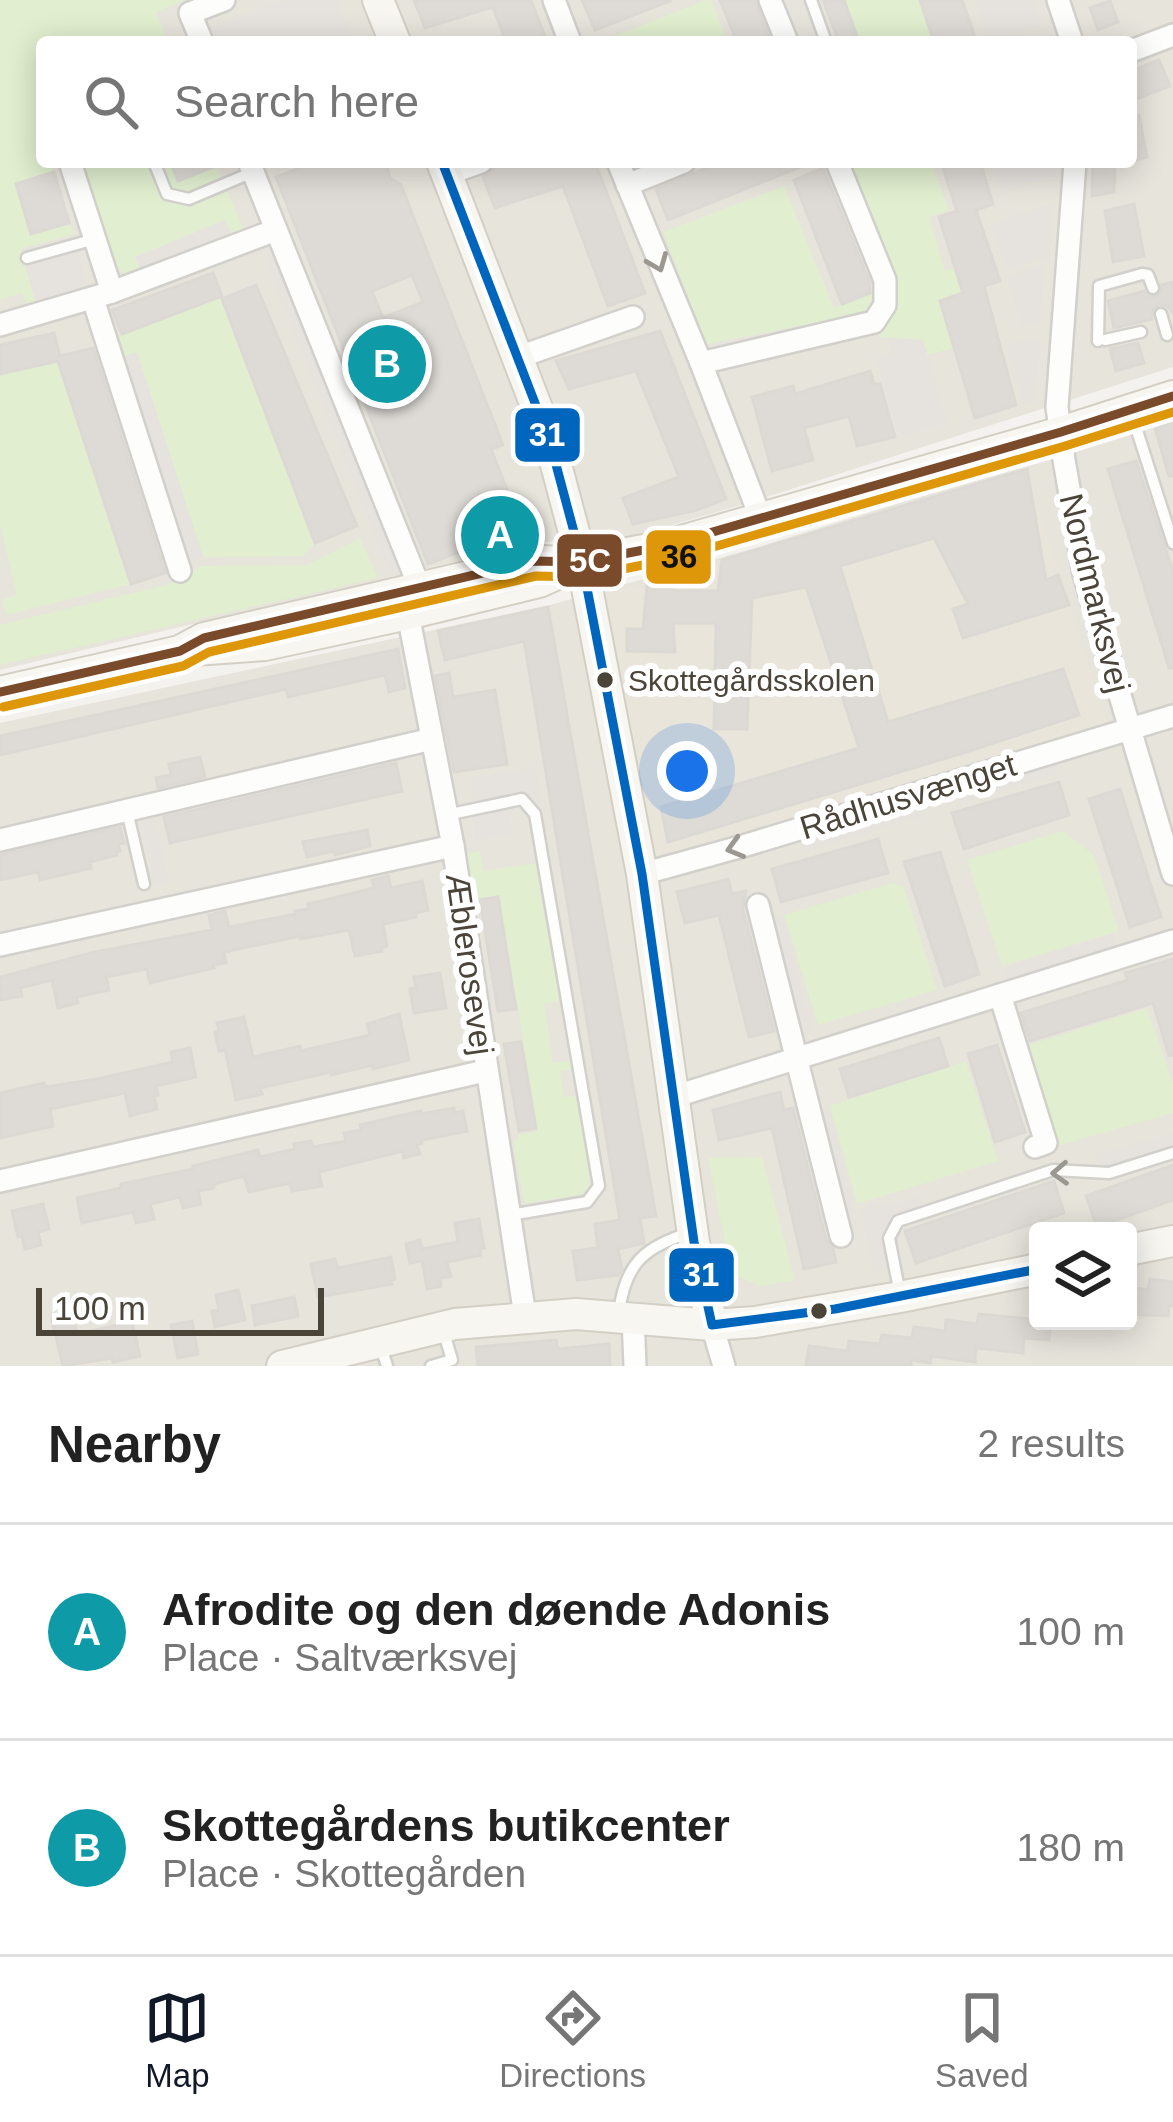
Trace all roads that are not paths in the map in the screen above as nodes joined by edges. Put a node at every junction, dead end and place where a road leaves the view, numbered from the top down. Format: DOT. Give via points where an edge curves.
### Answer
graph roads {
  1 [pos="224,0"];
  2 [pos="378,0"];
  3 [pos="554,0"];
  4 [pos="770,0"];
  5 [pos="811,0"];
  6 [pos="1058,0"];
  7 [pos="1173,35"];
  8 [pos="200,36"];
  9 [pos="392,36"];
  10 [pos="568,36"];
  11 [pos="785,36"];
  12 [pos="824,36"];
  13 [pos="1070,36"];
  14 [pos="1137,49"];
  15 [pos="72,168"];
  16 [pos="156,168"];
  17 [pos="249,168"];
  18 [pos="251,168"];
  19 [pos="444,168"];
  20 [pos="620,168"];
  21 [pos="668,168"];
  22 [pos="839,168"];
  23 [pos="1075,168"];
  24 [pos="626,184"];
  25 [pos="276,230"];
  26 [pos="95,239"];
  27 [pos="27,258"];
  28 [pos="1153,288"];
  29 [pos="102,296"];
  30 [pos="1161,314"];
  31 [pos="632,317"];
  32 [pos="0,325"];
  33 [pos="1141,332"];
  34 [pos="1167,335"];
  35 [pos="519,357"];
  36 [pos="700,363"];
  37 [pos="1173,396"];
  38 [pos="1130,410"];
  39 [pos="1060,432"];
  40 [pos="761,519"];
  41 [pos="1173,543"];
  42 [pos="582,562"];
  43 [pos="180,571"];
  44 [pos="416,604"];
  45 [pos="0,692"];
  46 [pos="1173,716"];
  47 [pos="1129,729"];
  48 [pos="431,739"];
  49 [pos="127,810"];
  50 [pos="446,815"];
  51 [pos="0,840"];
  52 [pos="453,846"];
  53 [pos="642,874"];
  54 [pos="1173,874"];
  55 [pos="145,884"];
  56 [pos="758,905"];
  57 [pos="1173,941"];
  58 [pos="0,945"];
  59 [pos="1000,995"];
  60 [pos="797,1058"];
  61 [pos="485,1071"];
  62 [pos="673,1097"];
  63 [pos="1035,1147"];
  64 [pos="1173,1153"];
  65 [pos="0,1181"];
  66 [pos="508,1215"];
  67 [pos="692,1232"];
  68 [pos="842,1236"];
  69 [pos="1173,1241"];
  70 [pos="1137,1248"];
  71 [pos="1029,1271"];
  72 [pos="900,1297"];
  73 [pos="525,1316"];
  74 [pos="626,1316"];
  75 [pos="712,1325"];
  76 [pos="442,1327"];
  77 [pos="383,1354"];
  78 [pos="282,1366"];
  79 [pos="431,1366"];
  80 [pos="635,1366"];
  81 [pos="724,1366"];
  1 -- 8 [label="street" via="190,13"];
  2 -- 9 [label="street"];
  3 -- 10 [label="street"];
  4 -- 11 [label="street"];
  5 -- 12 [label="lane"];
  6 -- 13 [label="street"];
  7 -- 14 [label="street"];
  15 -- 26 [label="street"];
  16 -- 17 [label="lane" via="167,194 189,199"];
  18 -- 25 [label="street, Æblerosevej"];
  19 -- 35 [label="street"];
  20 -- 24 [label="street"];
  21 -- 24 [label="street"];
  22 -- 36 [label="street" via="885,280 885,304 874,322"];
  23 -- 39 [label="street, Nordmarksvej"];
  24 -- 36 [label="street, one-way"];
  25 -- 29 [label="street"];
  25 -- 44 [label="street, Æblerosevej"];
  26 -- 27 [label="lane"];
  26 -- 29 [label="street"];
  28 -- 33 [label="lane" via="1142,274 1099,286 1101,341"];
  29 -- 32 [label="street"];
  29 -- 43 [label="street"];
  30 -- 34 [label="lane"];
  31 -- 35 [label="street"];
  35 -- 42 [label="street"];
  36 -- 40 [label="street"];
  37 -- 38 [label="street"];
  38 -- 39 [label="street"];
  38 -- 41 [label="lane"];
  39 -- 40 [label="street"];
  39 -- 47 [label="street, Nordmarksvej" via="1084,574"];
  40 -- 42 [label="street"];
  42 -- 44 [label="street" via="534,561"];
  42 -- 53 [label="street"];
  44 -- 45 [label="street" via="204,638 180,651"];
  44 -- 48 [label="street, Æblerosevej"];
  46 -- 47 [label="street, Rådhusvænget"];
  47 -- 53 [label="street, Rådhusvænget, one-way"];
  47 -- 54 [label="street, Nordmarksvej"];
  48 -- 49 [label="street"];
  48 -- 50 [label="street, Æblerosevej"];
  49 -- 51 [label="street"];
  49 -- 55 [label="lane"];
  50 -- 52 [label="street, Æblerosevej"];
  50 -- 66 [label="lane" via="521,799 535,814 599,1186 587,1202"];
  52 -- 58 [label="street"];
  52 -- 61 [label="street, Æblerosevej"];
  53 -- 62 [label="street"];
  56 -- 60 [label="street"];
  57 -- 59 [label="street"];
  59 -- 60 [label="street"];
  59 -- 63 [label="street" via="1046,1143"];
  60 -- 62 [label="street"];
  60 -- 68 [label="street"];
  61 -- 65 [label="street"];
  61 -- 66 [label="street, Æblerosevej"];
  62 -- 67 [label="street"];
  64 -- 72 [label="lane, one-way" via="1109,1174 1053,1170 898,1222 889,1238"];
  66 -- 73 [label="street, Æblerosevej"];
  67 -- 74 [label="lane" via="660,1242 635,1264 622,1289"];
  67 -- 75 [label="street"];
  69 -- 70 [label="street"];
  71 -- 72 [label="street"];
  72 -- 75 [label="street"];
  73 -- 74 [label="street"];
  73 -- 76 [label="street"];
  74 -- 75 [label="street"];
  74 -- 80 [label="street"];
  75 -- 81 [label="street"];
  76 -- 77 [label="street"];
  76 -- 79 [label="lane" via="452,1360"];
  77 -- 78 [label="street"];
}
